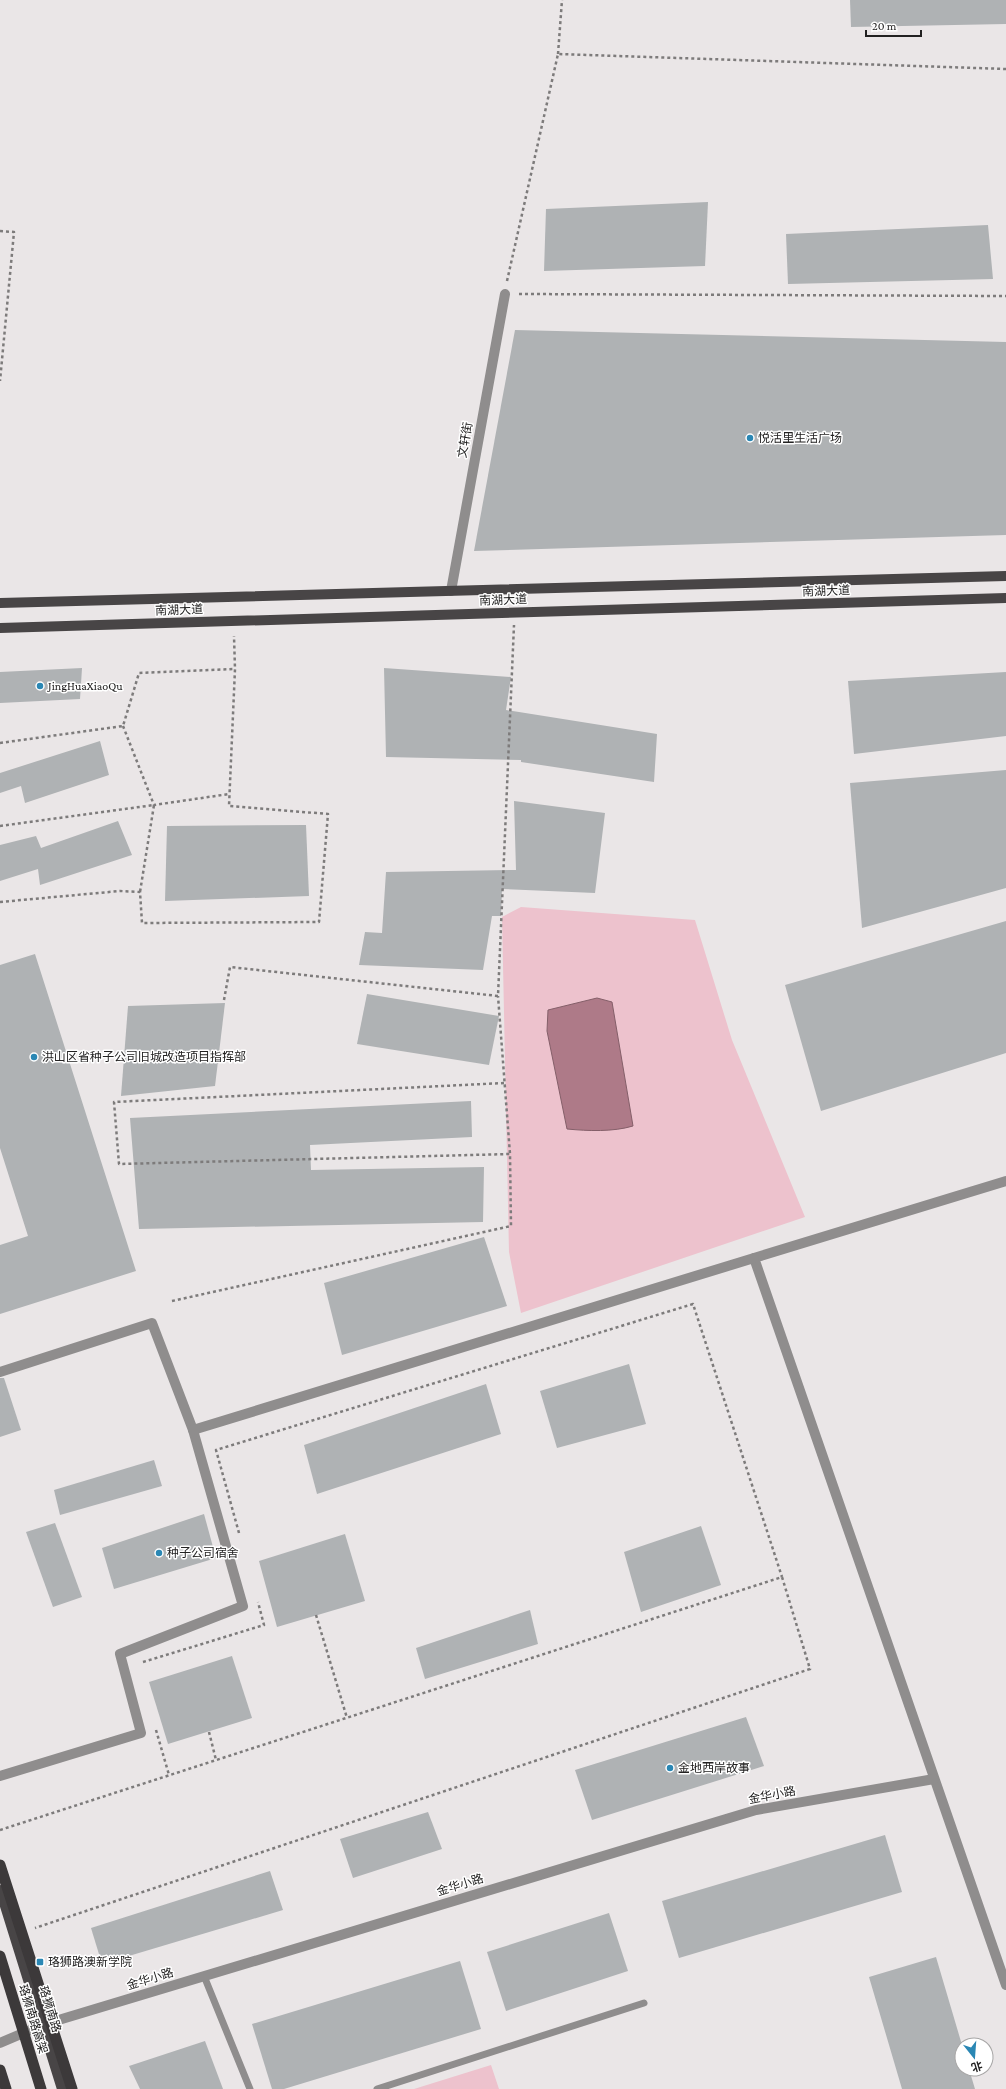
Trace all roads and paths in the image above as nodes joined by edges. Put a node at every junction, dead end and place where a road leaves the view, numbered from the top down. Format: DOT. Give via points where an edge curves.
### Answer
graph roads {
  1 [pos="562,0"];
  2 [pos="558,54"];
  3 [pos="1006,69"];
  4 [pos="0,231"];
  5 [pos="505,294"];
  6 [pos="1006,296"];
  7 [pos="0,381"];
  8 [pos="1006,576"];
  9 [pos="451,591"];
  10 [pos="1006,598"];
  11 [pos="0,603"];
  12 [pos="514,613"];
  13 [pos="234,621"];
  14 [pos="0,628"];
  15 [pos="235,669"];
  16 [pos="123,726"];
  17 [pos="0,743"];
  18 [pos="229,794"];
  19 [pos="154,805"];
  20 [pos="0,826"];
  21 [pos="140,892"];
  22 [pos="0,902"];
  23 [pos="498,996"];
  24 [pos="224,1000"];
  25 [pos="504,1082"];
  26 [pos="510,1154"];
  27 [pos="1006,1181"];
  28 [pos="754,1258"];
  29 [pos="172,1301"];
  30 [pos="0,1372"];
  31 [pos="193,1430"];
  32 [pos="241,1541"];
  33 [pos="782,1577"];
  34 [pos="256,1594"];
  35 [pos="316,1615"];
  36 [pos="137,1664"];
  37 [pos="348,1718"];
  38 [pos="154,1723"];
  39 [pos="209,1732"];
  40 [pos="216,1760"];
  41 [pos="169,1775"];
  42 [pos="0,1776"];
  43 [pos="934,1779"];
  44 [pos="0,1830"];
  45 [pos="0,1865"];
  46 [pos="0,1890"];
  47 [pos="22,1933"];
  48 [pos="0,1956"];
  49 [pos="204,1976"];
  50 [pos="1006,1985"];
  51 [pos="644,2003"];
  52 [pos="42,2025"];
  53 [pos="0,2043"];
  54 [pos="0,2070"];
  55 [pos="6,2089"];
  56 [pos="41,2089"];
  57 [pos="62,2089"];
  58 [pos="72,2089"];
  59 [pos="250,2089"];
  60 [pos="378,2089"];
  1 -- 2 [label="path"];
  2 -- 3 [label="path"];
  2 -- 5 [label="path"];
  4 -- 7 [label="path" via="14,232"];
  5 -- 6 [label="path"];
  5 -- 9 [label="street, 文轩街"];
  8 -- 9 [label="main road, 南湖大道"];
  9 -- 11 [label="main road, 南湖大道"];
  10 -- 12 [label="main road, 南湖大道"];
  12 -- 13 [label="main road, 南湖大道"];
  12 -- 23 [label="path"];
  13 -- 14 [label="main road, 南湖大道"];
  13 -- 15 [label="path"];
  15 -- 16 [label="path" via="139,673"];
  15 -- 18 [label="path"];
  16 -- 17 [label="path"];
  16 -- 19 [label="path"];
  18 -- 19 [label="path"];
  18 -- 21 [label="path" via="229,806 328,814 319,922 142,923"];
  19 -- 20 [label="path"];
  19 -- 21 [label="path"];
  21 -- 22 [label="path" via="120,891"];
  23 -- 24 [label="path" via="230,968"];
  23 -- 25 [label="path"];
  25 -- 26 [label="path"];
  25 -- 26 [label="path" via="114,1102 119,1164"];
  26 -- 29 [label="path" via="511,1226"];
  27 -- 28 [label="street"];
  28 -- 31 [label="street"];
  28 -- 43 [label="street"];
  30 -- 31 [label="street" via="152,1323"];
  31 -- 42 [label="street" via="243,1606 120,1654 141,1733"];
  32 -- 33 [label="path" via="216,1450 693,1304"];
  33 -- 37 [label="path"];
  33 -- 47 [label="path" via="810,1669"];
  34 -- 36 [label="path" via="264,1625"];
  35 -- 37 [label="path"];
  37 -- 40 [label="path"];
  38 -- 41 [label="path"];
  39 -- 40 [label="path"];
  40 -- 41 [label="path"];
  41 -- 44 [label="path"];
  43 -- 49 [label="street, 金华小路" via="756,1810"];
  43 -- 50 [label="street"];
  45 -- 47 [label="highway"];
  46 -- 52 [label="main road, 珞狮南路"];
  47 -- 58 [label="highway"];
  48 -- 56 [label="highway, 珞狮南路高架"];
  49 -- 52 [label="street, 金华小路"];
  49 -- 59 [label="lane"];
  51 -- 60 [label="lane"];
  52 -- 53 [label="street, 金华小路"];
  52 -- 57 [label="main road, 珞狮南路"];
  54 -- 55 [label="highway"];
}
